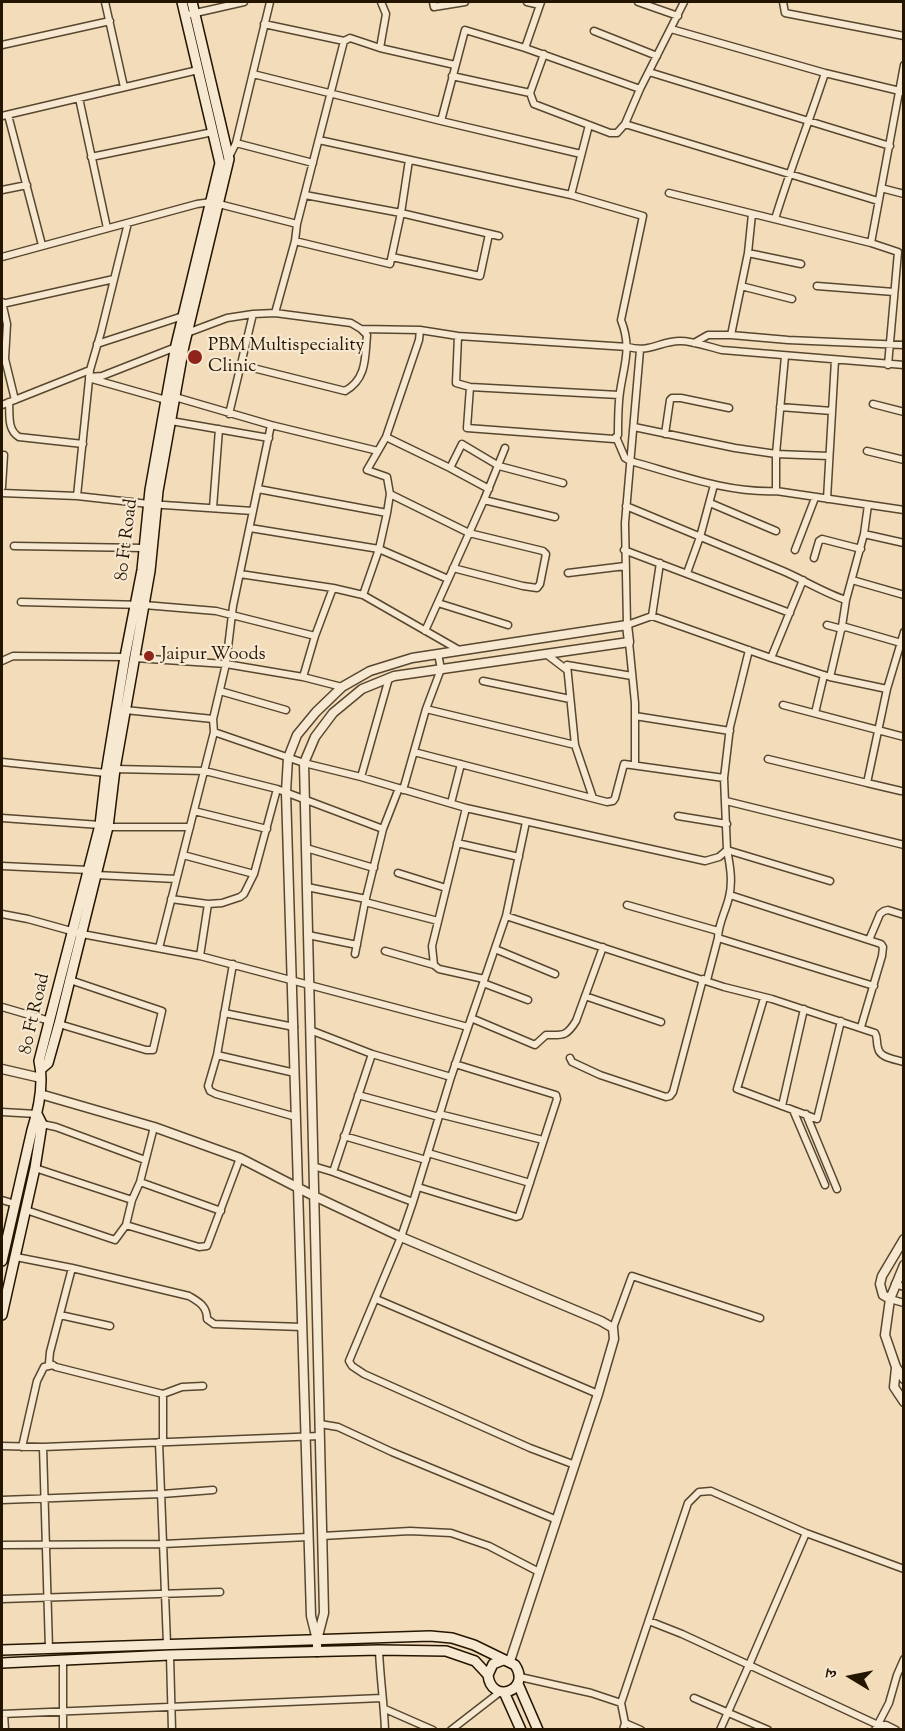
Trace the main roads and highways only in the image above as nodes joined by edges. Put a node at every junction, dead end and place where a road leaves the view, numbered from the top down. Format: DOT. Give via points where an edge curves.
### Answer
graph roads {
  1 [pos="182,2"];
  2 [pos="192,2"];
  3 [pos="190,14"];
  4 [pos="215,203"];
  5 [pos="171,398"];
  6 [pos="153,504"];
  7 [pos="140,605"];
  8 [pos="130,658"];
  9 [pos="111,771"];
  10 [pos="78,933"];
  11 [pos="54,1022"];
  12 [pos="37,1114"];
  13 [pos="2,1261"];
  14 [pos="2,1315"];
  15 [pos="2,1650"];
  16 [pos="506,1661"];
  17 [pos="2,1663"];
  18 [pos="488,1675"];
  19 [pos="519,1681"];
  20 [pos="502,1692"];
  21 [pos="521,1730"];
  22 [pos="538,1730"];
  1 -- 3 [label="main road, 80 Ft Road"];
  2 -- 3 [label="main road, 80 Ft Road"];
  3 -- 4 [label="main road, 80 Ft Road" via="198,70 220,163"];
  3 -- 4 [label="main road, 80 Ft Road" via="229,159"];
  4 -- 5 [label="main road, 80 Ft Road"];
  4 -- 5 [label="main road, 80 Ft Road" via="176,347"];
  5 -- 6 [label="main road, 80 Ft Road"];
  5 -- 6 [label="main road, 80 Ft Road" via="171,421"];
  6 -- 7 [label="main road, 80 Ft Road" via="144,548"];
  6 -- 7 [label="main road, 80 Ft Road" via="150,571"];
  7 -- 8 [label="main road, 80 Ft Road"];
  8 -- 9 [label="main road, 80 Ft Road"];
  8 -- 9 [label="main road, 80 Ft Road" via="125,710"];
  9 -- 10 [label="main road, 80 Ft Road" via="104,826"];
  10 -- 11 [label="main road, 80 Ft Road"];
  10 -- 11 [label="main road, 80 Ft Road" via="70,980"];
  11 -- 12 [label="main road, 80 Ft Road" via="48,1063 41,1073"];
  12 -- 13 [label="main road"];
  12 -- 14 [label="main road" via="42,1124 35,1168"];
  15 -- 16 [label="main road" via="430,1636 474,1645"];
  16 -- 18 [label="main road" via="493,1664"];
  16 -- 19 [label="main road" via="519,1671"];
  17 -- 18 [label="main road" via="170,1655 446,1651 476,1661"];
  18 -- 20 [label="main road" via="491,1686"];
  19 -- 20 [label="main road" via="513,1689"];
  19 -- 22 [label="main road"];
  20 -- 21 [label="main road"];
}
